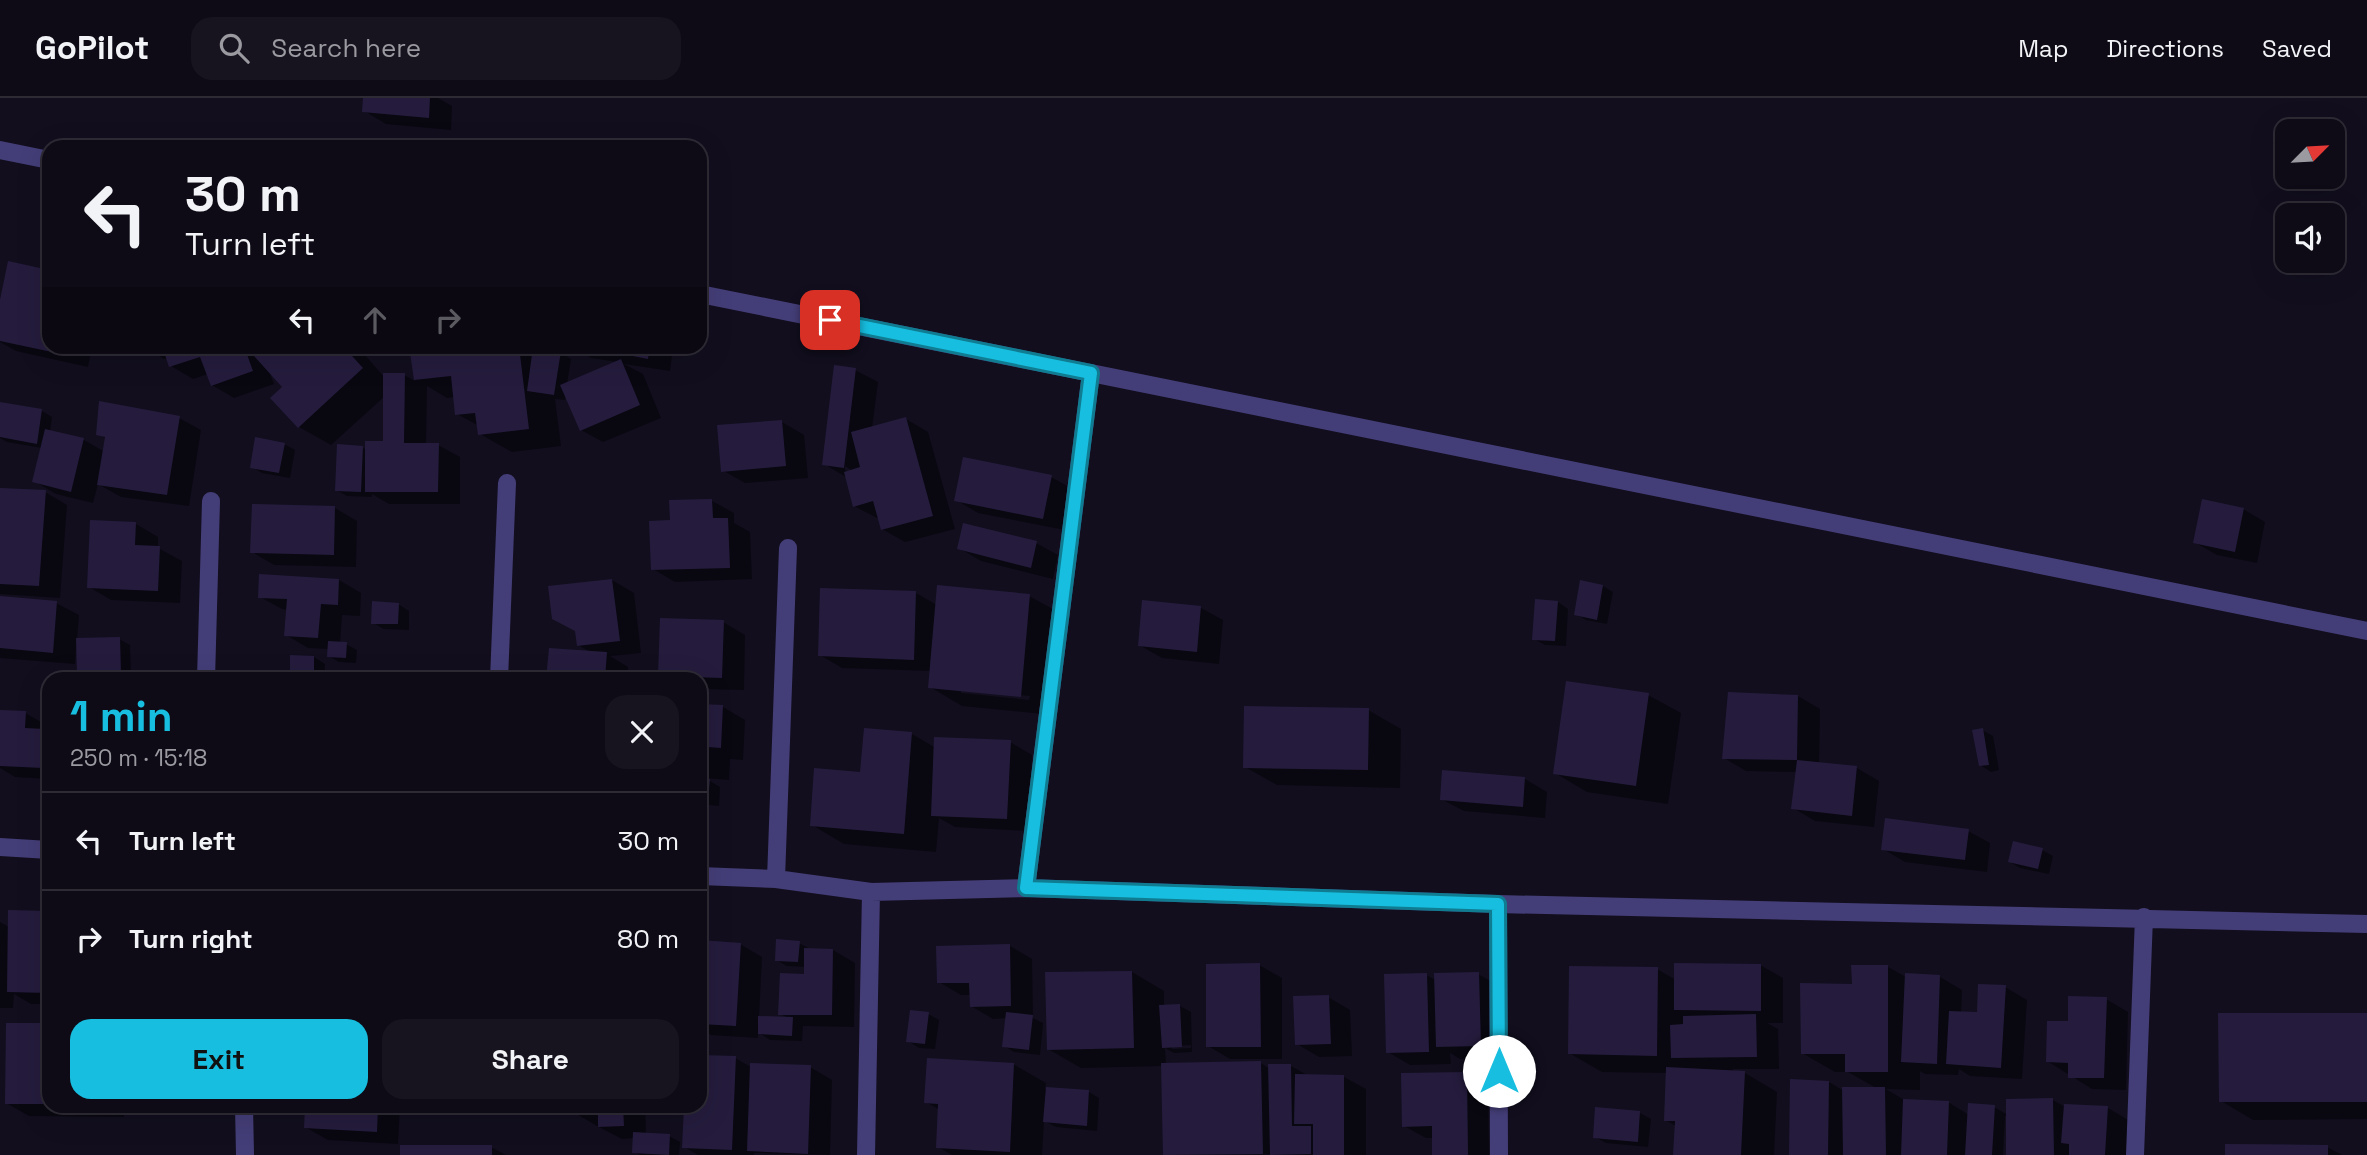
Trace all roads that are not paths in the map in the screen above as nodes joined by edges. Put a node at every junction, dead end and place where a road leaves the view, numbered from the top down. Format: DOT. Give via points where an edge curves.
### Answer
graph roads {
  1 [pos="0,150"];
  2 [pos="42,159"];
  3 [pos="707,294"];
  4 [pos="1091,373"];
  5 [pos="507,483"];
  6 [pos="211,501"];
  7 [pos="788,548"];
  8 [pos="2367,631"];
  9 [pos="206,672"];
  10 [pos="499,672"];
  11 [pos="0,846"];
  12 [pos="42,849"];
  13 [pos="707,876"];
  14 [pos="776,879"];
  15 [pos="1026,888"];
  16 [pos="871,892"];
  17 [pos="1498,904"];
  18 [pos="2144,917"];
  19 [pos="2367,924"];
  20 [pos="244,1113"];
  21 [pos="244,1155"];
  22 [pos="866,1155"];
  23 [pos="1499,1155"];
  24 [pos="2135,1155"];
  1 -- 2 [label="street"];
  3 -- 4 [label="street"];
  4 -- 8 [label="street"];
  4 -- 15 [label="street"];
  5 -- 10 [label="street"];
  6 -- 9 [label="street"];
  7 -- 14 [label="street"];
  11 -- 12 [label="street"];
  13 -- 14 [label="street"];
  14 -- 16 [label="street"];
  15 -- 16 [label="street"];
  15 -- 17 [label="street"];
  16 -- 22 [label="street"];
  17 -- 18 [label="street"];
  17 -- 23 [label="street"];
  18 -- 19 [label="street"];
  18 -- 24 [label="street"];
  20 -- 21 [label="street"];
}
